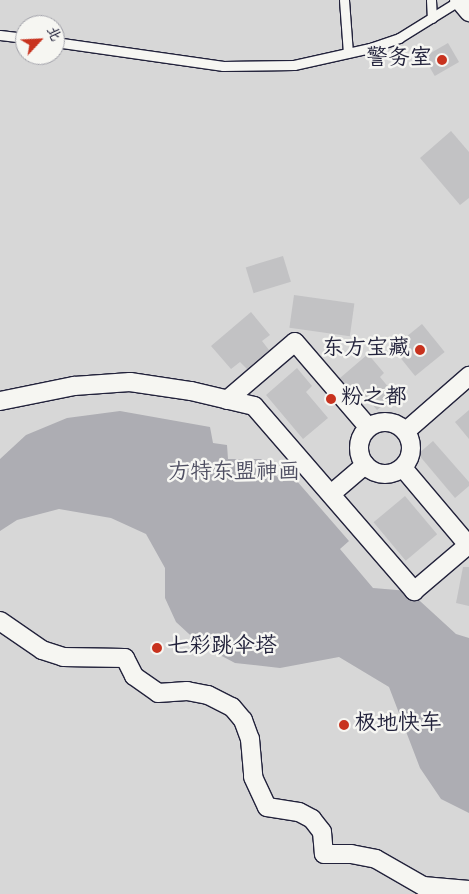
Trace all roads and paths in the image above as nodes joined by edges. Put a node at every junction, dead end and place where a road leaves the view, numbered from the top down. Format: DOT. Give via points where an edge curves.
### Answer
graph roads {
  1 [pos="344,0"];
  2 [pos="431,0"];
  3 [pos="459,0"];
  4 [pos="469,12"];
  5 [pos="432,18"];
  6 [pos="0,35"];
  7 [pos="15,37"];
  8 [pos="65,43"];
  9 [pos="348,53"];
  10 [pos="469,376"];
  11 [pos="228,400"];
  12 [pos="0,401"];
  13 [pos="368,427"];
  14 [pos="406,430"];
  15 [pos="365,465"];
  16 [pos="403,468"];
  17 [pos="331,494"];
  18 [pos="468,546"];
  19 [pos="0,622"];
  20 [pos="469,890"];
  1 -- 9 [label="lane"];
  2 -- 5 [label="lane"];
  3 -- 4 [label="street"];
  3 -- 5 [label="lane"];
  5 -- 9 [label="lane" via="398,38"];
  6 -- 7 [label="lane"];
  8 -- 9 [label="lane" via="223,66 294,65"];
  10 -- 14 [label="street"];
  11 -- 12 [label="street" via="130,382 74,386"];
  11 -- 13 [label="street" via="296,342"];
  11 -- 17 [label="street" via="254,406"];
  13 -- 14 [label="street" via="380,421 394,423"];
  13 -- 15 [label="street" via="360,439 359,453"];
  14 -- 16 [label="street" via="411,450"];
  15 -- 16 [label="street" via="376,473 390,474"];
  15 -- 17 [label="street"];
  16 -- 18 [label="street"];
  17 -- 18 [label="street" via="414,590"];
  19 -- 20 [label="street" via="42,650 63,657 125,658 134,676 158,693 187,691 208,695 232,708 243,720 250,739 253,778 267,807 299,812 312,819 322,832 324,854 351,854 376,859 423,886"];
}
